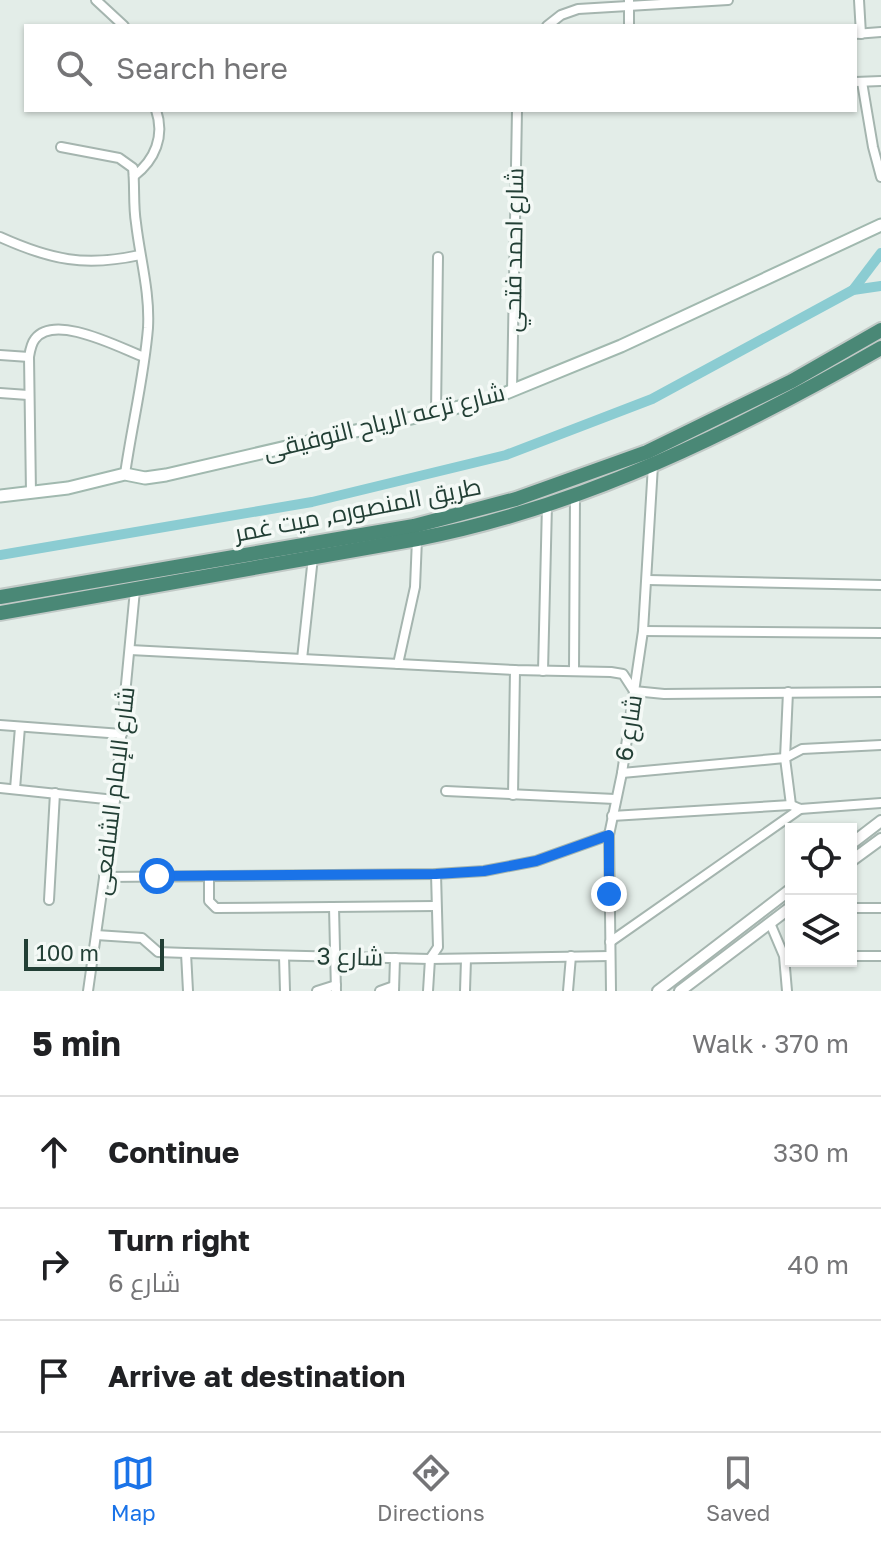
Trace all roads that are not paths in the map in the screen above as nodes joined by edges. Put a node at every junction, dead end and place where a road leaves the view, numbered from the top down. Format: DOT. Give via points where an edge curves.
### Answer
graph roads {
  1 [pos="96,0"];
  2 [pos="728,0"];
  3 [pos="859,0"];
  4 [pos="629,3"];
  5 [pos="122,24"];
  6 [pos="550,24"];
  7 [pos="629,24"];
  8 [pos="881,32"];
  9 [pos="858,34"];
  10 [pos="881,81"];
  11 [pos="859,82"];
  12 [pos="156,112"];
  13 [pos="517,112"];
  14 [pos="61,147"];
  15 [pos="134,176"];
  16 [pos="881,177"];
  17 [pos="881,225"];
  18 [pos="0,237"];
  19 [pos="140,255"];
  20 [pos="438,257"];
  21 [pos="881,330"];
  22 [pos="881,348"];
  23 [pos="0,355"];
  24 [pos="29,357"];
  25 [pos="144,357"];
  26 [pos="512,391"];
  27 [pos="0,393"];
  28 [pos="28,395"];
  29 [pos="436,413"];
  30 [pos="650,459"];
  31 [pos="125,474"];
  32 [pos="31,493"];
  33 [pos="575,495"];
  34 [pos="0,496"];
  35 [pos="547,504"];
  36 [pos="417,539"];
  37 [pos="313,557"];
  38 [pos="648,580"];
  39 [pos="881,585"];
  40 [pos="135,590"];
  41 [pos="0,597"];
  42 [pos="0,613"];
  43 [pos="643,631"];
  44 [pos="881,633"];
  45 [pos="130,650"];
  46 [pos="302,659"];
  47 [pos="398,664"];
  48 [pos="515,670"];
  49 [pos="543,671"];
  50 [pos="574,671"];
  51 [pos="634,691"];
  52 [pos="788,692"];
  53 [pos="881,692"];
  54 [pos="0,725"];
  55 [pos="20,727"];
  56 [pos="122,734"];
  57 [pos="881,745"];
  58 [pos="785,758"];
  59 [pos="622,773"];
  60 [pos="0,788"];
  61 [pos="15,789"];
  62 [pos="446,791"];
  63 [pos="55,793"];
  64 [pos="513,795"];
  65 [pos="615,799"];
  66 [pos="115,800"];
  67 [pos="881,803"];
  68 [pos="795,807"];
  69 [pos="612,816"];
  70 [pos="881,821"];
  71 [pos="609,835"];
  72 [pos="857,839"];
  73 [pos="881,839"];
  74 [pos="857,857"];
  75 [pos="436,874"];
  76 [pos="209,876"];
  77 [pos="104,877"];
  78 [pos="785,894"];
  79 [pos="49,900"];
  80 [pos="436,906"];
  81 [pos="334,907"];
  82 [pos="857,908"];
  83 [pos="881,908"];
  84 [pos="785,912"];
  85 [pos="770,923"];
  86 [pos="96,935"];
  87 [pos="610,942"];
  88 [pos="785,952"];
  89 [pos="186,953"];
  90 [pos="284,956"];
  91 [pos="571,956"];
  92 [pos="610,956"];
  93 [pos="857,956"];
  94 [pos="881,956"];
  95 [pos="335,957"];
  96 [pos="395,958"];
  97 [pos="430,959"];
  98 [pos="466,959"];
  99 [pos="787,967"];
  100 [pos="693,987"];
  101 [pos="336,988"];
  102 [pos="394,989"];
  103 [pos="88,991"];
  104 [pos="188,991"];
  105 [pos="285,991"];
  106 [pos="317,991"];
  107 [pos="380,991"];
  108 [pos="428,991"];
  109 [pos="465,991"];
  110 [pos="568,991"];
  111 [pos="611,991"];
  112 [pos="658,991"];
  113 [pos="680,991"];
  114 [pos="787,991"];
  1 -- 5 [label="street"];
  2 -- 4 [label="street"];
  3 -- 9 [label="street"];
  4 -- 6 [label="street" via="578,9"];
  4 -- 7 [label="street"];
  8 -- 9 [label="street"];
  10 -- 11 [label="street"];
  11 -- 16 [label="street"];
  12 -- 15 [label="street" via="155,151"];
  13 -- 26 [label="street, شارع احمد فتحي"];
  14 -- 15 [label="street" via="119,158 130,164"];
  15 -- 19 [label="street"];
  17 -- 26 [label="main road, شارع ترعه الرياح التوفيقى"];
  18 -- 19 [label="street" via="74,261"];
  19 -- 25 [label="street" via="147,300"];
  20 -- 29 [label="street"];
  21 -- 30 [label="highway, طريق المنصوره, ميت غمر"];
  22 -- 30 [label="highway, طريق المنصوره, ميت غمر" via="798,396"];
  23 -- 24 [label="street"];
  24 -- 25 [label="street" via="32,342 58,328"];
  24 -- 28 [label="street"];
  25 -- 31 [label="street"];
  26 -- 29 [label="main road, شارع ترعه الرياح التوفيقى"];
  27 -- 28 [label="street"];
  28 -- 32 [label="street"];
  29 -- 31 [label="main road, شارع ترعه الرياح التوفيقى" via="166,475"];
  30 -- 33 [label="highway, طريق المنصوره, ميت غمر"];
  30 -- 38 [label="street, شارع 6"];
  30 -- 41 [label="highway, طريق المنصوره, ميت غمر" via="446,519"];
  31 -- 32 [label="main road, شارع ترعه الرياح التوفيقى"];
  32 -- 34 [label="main road, شارع ترعه الرياح التوفيقى"];
  33 -- 35 [label="highway, طريق المنصوره, ميت غمر"];
  33 -- 50 [label="street"];
  35 -- 36 [label="highway, طريق المنصوره, ميت غمر"];
  35 -- 49 [label="street"];
  36 -- 37 [label="highway, طريق المنصوره, ميت غمر"];
  36 -- 47 [label="street" via="415,587"];
  37 -- 40 [label="highway, طريق المنصوره, ميت غمر"];
  37 -- 46 [label="street"];
  38 -- 39 [label="street"];
  38 -- 43 [label="street, شارع 6"];
  40 -- 42 [label="highway, طريق المنصوره, ميت غمر"];
  40 -- 45 [label="street, شارع الإمام الشافعى"];
  43 -- 44 [label="street"];
  43 -- 51 [label="street, شارع 6"];
  45 -- 46 [label="street"];
  45 -- 56 [label="street, شارع الإمام الشافعى"];
  46 -- 47 [label="street"];
  47 -- 48 [label="street"];
  48 -- 49 [label="street"];
  48 -- 64 [label="street"];
  49 -- 50 [label="street"];
  50 -- 51 [label="street" via="623,674"];
  51 -- 52 [label="street"];
  51 -- 59 [label="street, شارع 6"];
  52 -- 53 [label="street"];
  52 -- 58 [label="street"];
  54 -- 55 [label="street"];
  55 -- 56 [label="street"];
  55 -- 61 [label="street"];
  56 -- 66 [label="street, شارع الإمام الشافعى"];
  57 -- 58 [label="street" via="802,749"];
  58 -- 59 [label="street"];
  58 -- 68 [label="street"];
  59 -- 65 [label="street, شارع 6"];
  60 -- 61 [label="street"];
  61 -- 63 [label="street"];
  62 -- 64 [label="street"];
  63 -- 66 [label="street"];
  63 -- 79 [label="street"];
  64 -- 65 [label="street"];
  65 -- 69 [label="street, شارع 6"];
  66 -- 77 [label="street, شارع الإمام الشافعى"];
  67 -- 68 [label="street"];
  68 -- 69 [label="street"];
  68 -- 87 [label="street"];
  69 -- 71 [label="street, شارع 6"];
  70 -- 72 [label="street"];
  71 -- 75 [label="street" via="536,861"];
  71 -- 87 [label="street, شارع 6"];
  73 -- 74 [label="street"];
  75 -- 76 [label="street"];
  75 -- 80 [label="street"];
  76 -- 77 [label="street"];
  76 -- 81 [label="street" via="209,901 216,908"];
  77 -- 86 [label="street, شارع الإمام الشافعى"];
  78 -- 112 [label="street"];
  80 -- 81 [label="street"];
  80 -- 97 [label="street" via="438,947"];
  81 -- 95 [label="street"];
  82 -- 83 [label="street"];
  84 -- 85 [label="street"];
  85 -- 88 [label="street"];
  85 -- 100 [label="street"];
  86 -- 89 [label="street, شارع 3" via="142,938 158,952"];
  86 -- 103 [label="street, شارع الإمام الشافعى"];
  87 -- 92 [label="street, شارع 6"];
  89 -- 90 [label="street, شارع 3"];
  89 -- 104 [label="street"];
  90 -- 95 [label="street, شارع 3"];
  90 -- 105 [label="street"];
  91 -- 92 [label="street, شارع 3"];
  91 -- 98 [label="street, شارع 3"];
  91 -- 110 [label="street"];
  92 -- 111 [label="street, شارع 6"];
  93 -- 94 [label="street"];
  95 -- 96 [label="street, شارع 3"];
  95 -- 101 [label="street"];
  96 -- 97 [label="street, شارع 3"];
  96 -- 102 [label="street"];
  97 -- 98 [label="street, شارع 3"];
  97 -- 108 [label="street"];
  98 -- 109 [label="street"];
  99 -- 114 [label="street"];
  100 -- 113 [label="street"];
  101 -- 106 [label="street"];
  102 -- 107 [label="street"];
}
